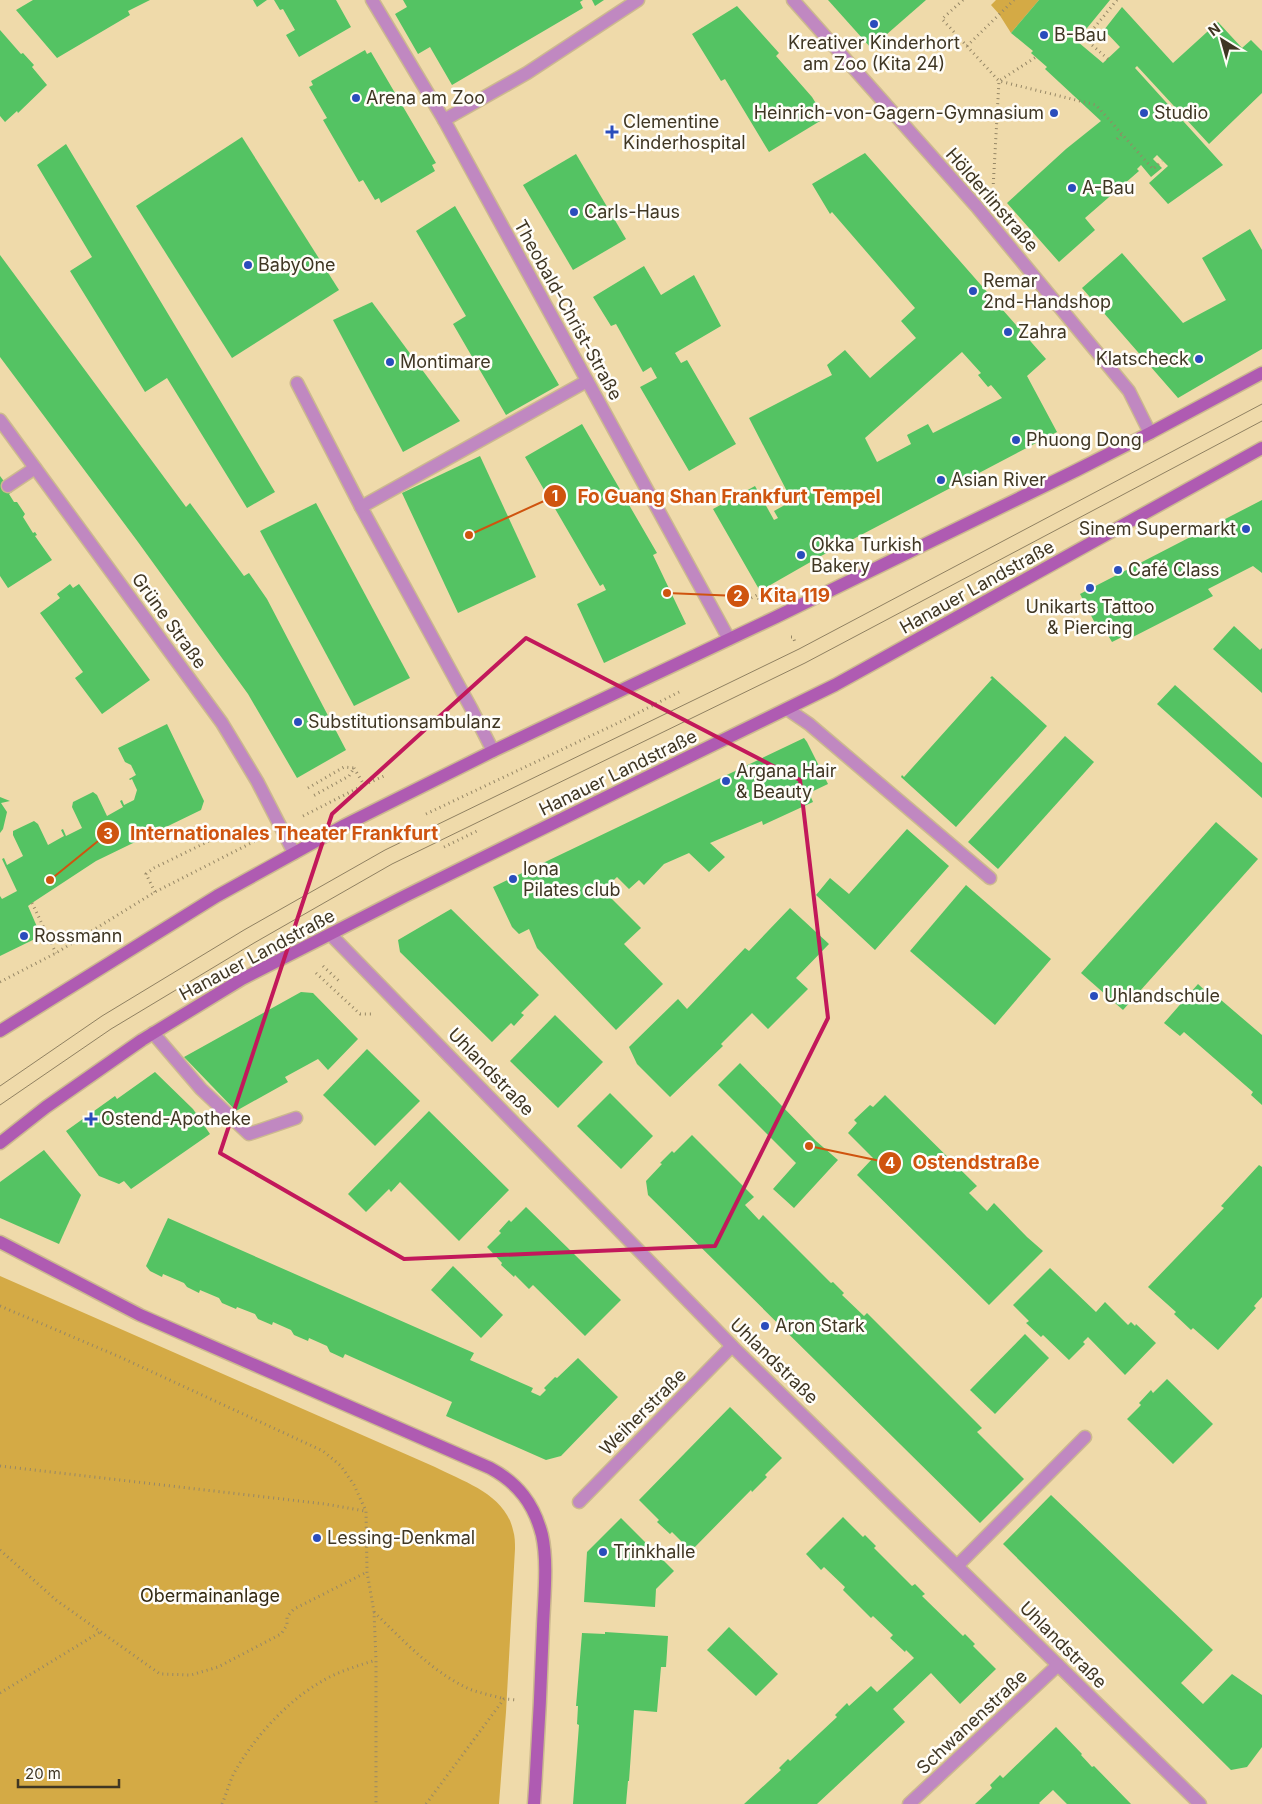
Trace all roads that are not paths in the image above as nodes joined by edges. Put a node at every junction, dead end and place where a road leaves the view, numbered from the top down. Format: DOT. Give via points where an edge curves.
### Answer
graph roads {
  1 [pos="372,0"];
  2 [pos="638,0"];
  3 [pos="793,0"];
  4 [pos="444,120"];
  5 [pos="1262,373"];
  6 [pos="587,381"];
  7 [pos="297,383"];
  8 [pos="0,420"];
  9 [pos="1150,433"];
  10 [pos="1262,448"];
  11 [pos="35,468"];
  12 [pos="8,486"];
  13 [pos="362,507"];
  14 [pos="729,640"];
  15 [pos="787,709"];
  16 [pos="493,751"];
  17 [pos="294,853"];
  18 [pos="990,878"];
  19 [pos="331,935"];
  20 [pos="0,1031"];
  21 [pos="153,1033"];
  22 [pos="296,1118"];
  23 [pos="0,1143"];
  24 [pos="0,1242"];
  25 [pos="732,1346"];
  26 [pos="1085,1437"];
  27 [pos="579,1502"];
  28 [pos="958,1565"];
  29 [pos="1058,1665"];
  30 [pos="534,1804"];
  31 [pos="910,1804"];
  32 [pos="1200,1804"];
  1 -- 4 [label="street, Theobald-Christ-Straße"];
  2 -- 4 [label="street" via="527,73"];
  3 -- 9 [label="street, Hölderlinstraße" via="976,206 1128,391"];
  4 -- 6 [label="street, Theobald-Christ-Straße"];
  5 -- 9 [label="main road"];
  6 -- 13 [label="street"];
  6 -- 14 [label="street, Theobald-Christ-Straße"];
  7 -- 13 [label="street"];
  8 -- 11 [label="street, Grüne Straße"];
  9 -- 14 [label="main road"];
  10 -- 15 [label="main road, Hanauer Landstraße" via="989,601"];
  11 -- 12 [label="street"];
  11 -- 17 [label="street, Grüne Straße" via="222,723 257,781"];
  13 -- 16 [label="street"];
  14 -- 16 [label="main road"];
  15 -- 18 [label="street" via="809,724"];
  15 -- 19 [label="main road, Hanauer Landstraße"];
  16 -- 17 [label="main road"];
  17 -- 20 [label="main road" via="217,896"];
  19 -- 21 [label="main road, Hanauer Landstraße" via="242,979"];
  19 -- 25 [label="street, Uhlandstraße"];
  21 -- 22 [label="street" via="201,1089 249,1134"];
  21 -- 23 [label="main road, Hanauer Landstraße"];
  24 -- 30 [label="main road" via="140,1315 490,1468 517,1486 534,1513 544,1551 541,1702"];
  25 -- 27 [label="street, Weiherstraße"];
  25 -- 28 [label="street, Uhlandstraße"];
  26 -- 28 [label="street"];
  28 -- 29 [label="street, Uhlandstraße"];
  29 -- 31 [label="street, Schwanenstraße"];
  29 -- 32 [label="street, Uhlandstraße"];
}
